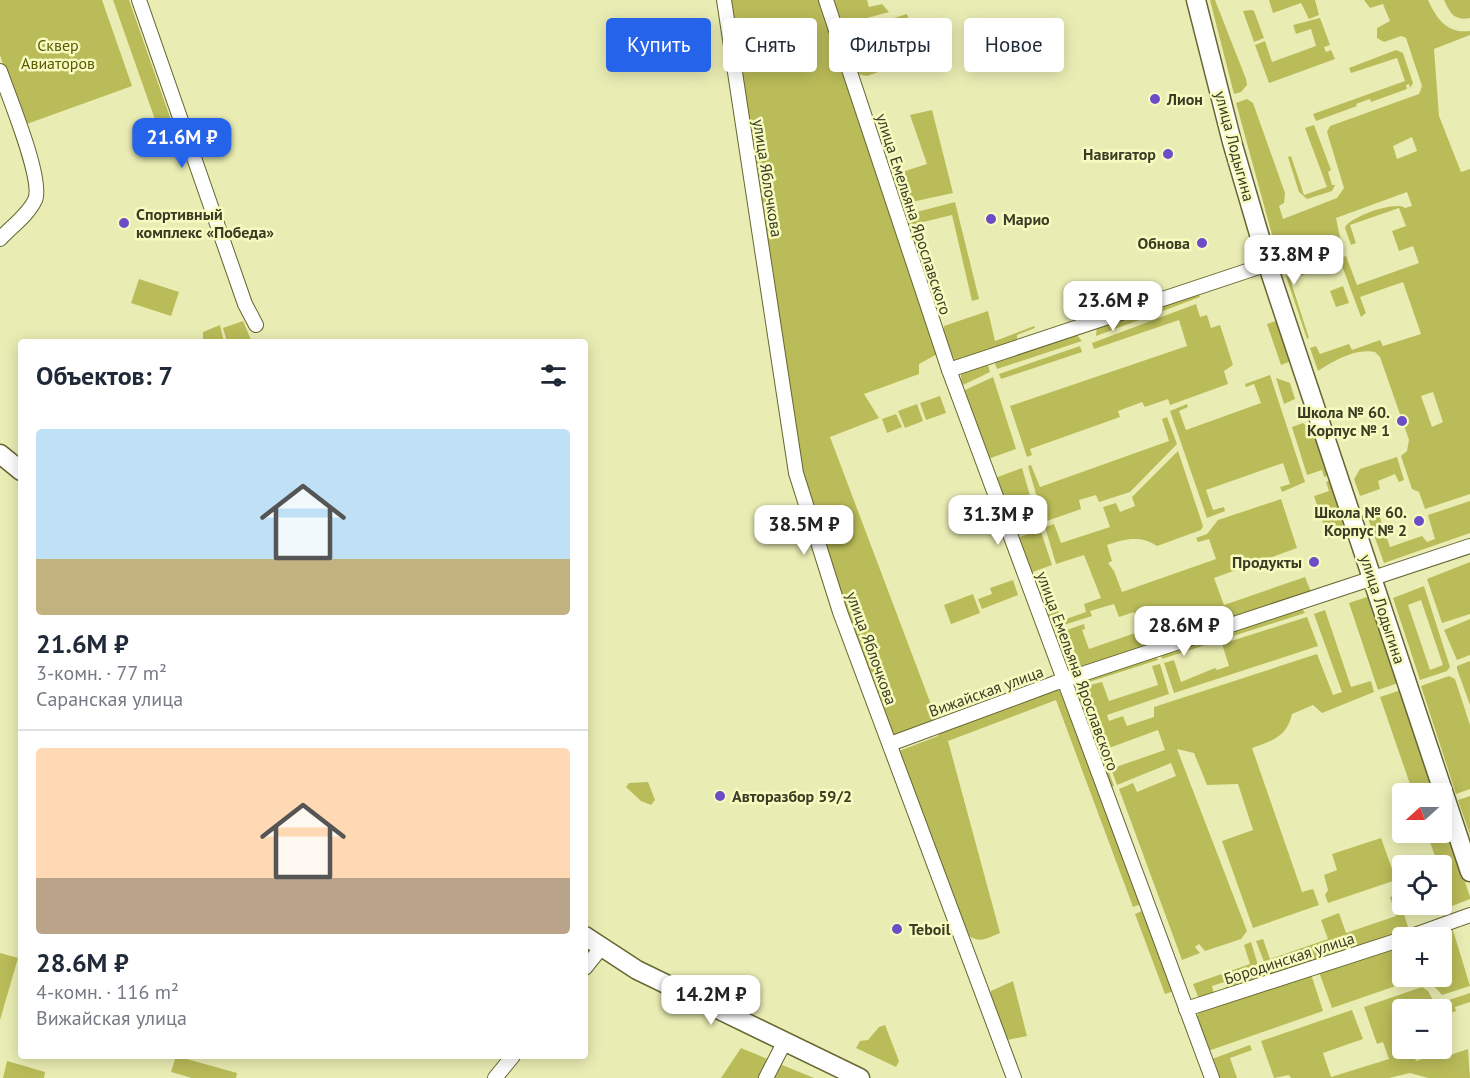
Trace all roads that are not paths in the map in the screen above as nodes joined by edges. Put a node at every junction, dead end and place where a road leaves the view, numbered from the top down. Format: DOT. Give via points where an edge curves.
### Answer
graph roads {
  1 [pos="139,0"];
  2 [pos="724,0"];
  3 [pos="826,0"];
  4 [pos="1196,0"];
  5 [pos="0,70"];
  6 [pos="0,238"];
  7 [pos="1268,264"];
  8 [pos="256,325"];
  9 [pos="950,370"];
  10 [pos="0,454"];
  11 [pos="18,469"];
  12 [pos="1470,546"];
  13 [pos="1374,578"];
  14 [pos="1064,681"];
  15 [pos="890,744"];
  16 [pos="1470,872"];
  17 [pos="1470,915"];
  18 [pos="1436,927"];
  19 [pos="588,938"];
  20 [pos="1392,942"];
  21 [pos="602,948"];
  22 [pos="588,964"];
  23 [pos="1186,1009"];
  24 [pos="785,1041"];
  25 [pos="511,1059"];
  26 [pos="495,1078"];
  27 [pos="766,1078"];
  28 [pos="860,1078"];
  29 [pos="1014,1078"];
  30 [pos="1212,1078"];
  1 -- 8 [label="street" via="245,304"];
  2 -- 15 [label="street, улица Яблочкова" via="796,473 825,567"];
  3 -- 9 [label="street, улица Емельяна Ярославского"];
  4 -- 7 [label="main road, улица Лодыгина"];
  5 -- 6 [label="street" via="36,178 32,206"];
  7 -- 9 [label="street"];
  7 -- 13 [label="main road, улица Лодыгина"];
  9 -- 14 [label="street, улица Емельяна Ярославского"];
  10 -- 11 [label="main road"];
  12 -- 13 [label="street, Вижайская улица"];
  13 -- 14 [label="street, Вижайская улица"];
  13 -- 16 [label="main road, улица Лодыгина"];
  14 -- 15 [label="street, Вижайская улица"];
  14 -- 23 [label="street, улица Емельяна Ярославского"];
  15 -- 29 [label="street, улица Яблочкова"];
  17 -- 18 [label="street, Бородинская улица"];
  19 -- 21 [label="main road"];
  20 -- 23 [label="street, Бородинская улица"];
  21 -- 22 [label="street"];
  21 -- 24 [label="main road" via="645,974"];
  23 -- 30 [label="street, улица Емельяна Ярославского"];
  24 -- 27 [label="street"];
  24 -- 28 [label="main road"];
  25 -- 26 [label="street"];
}
